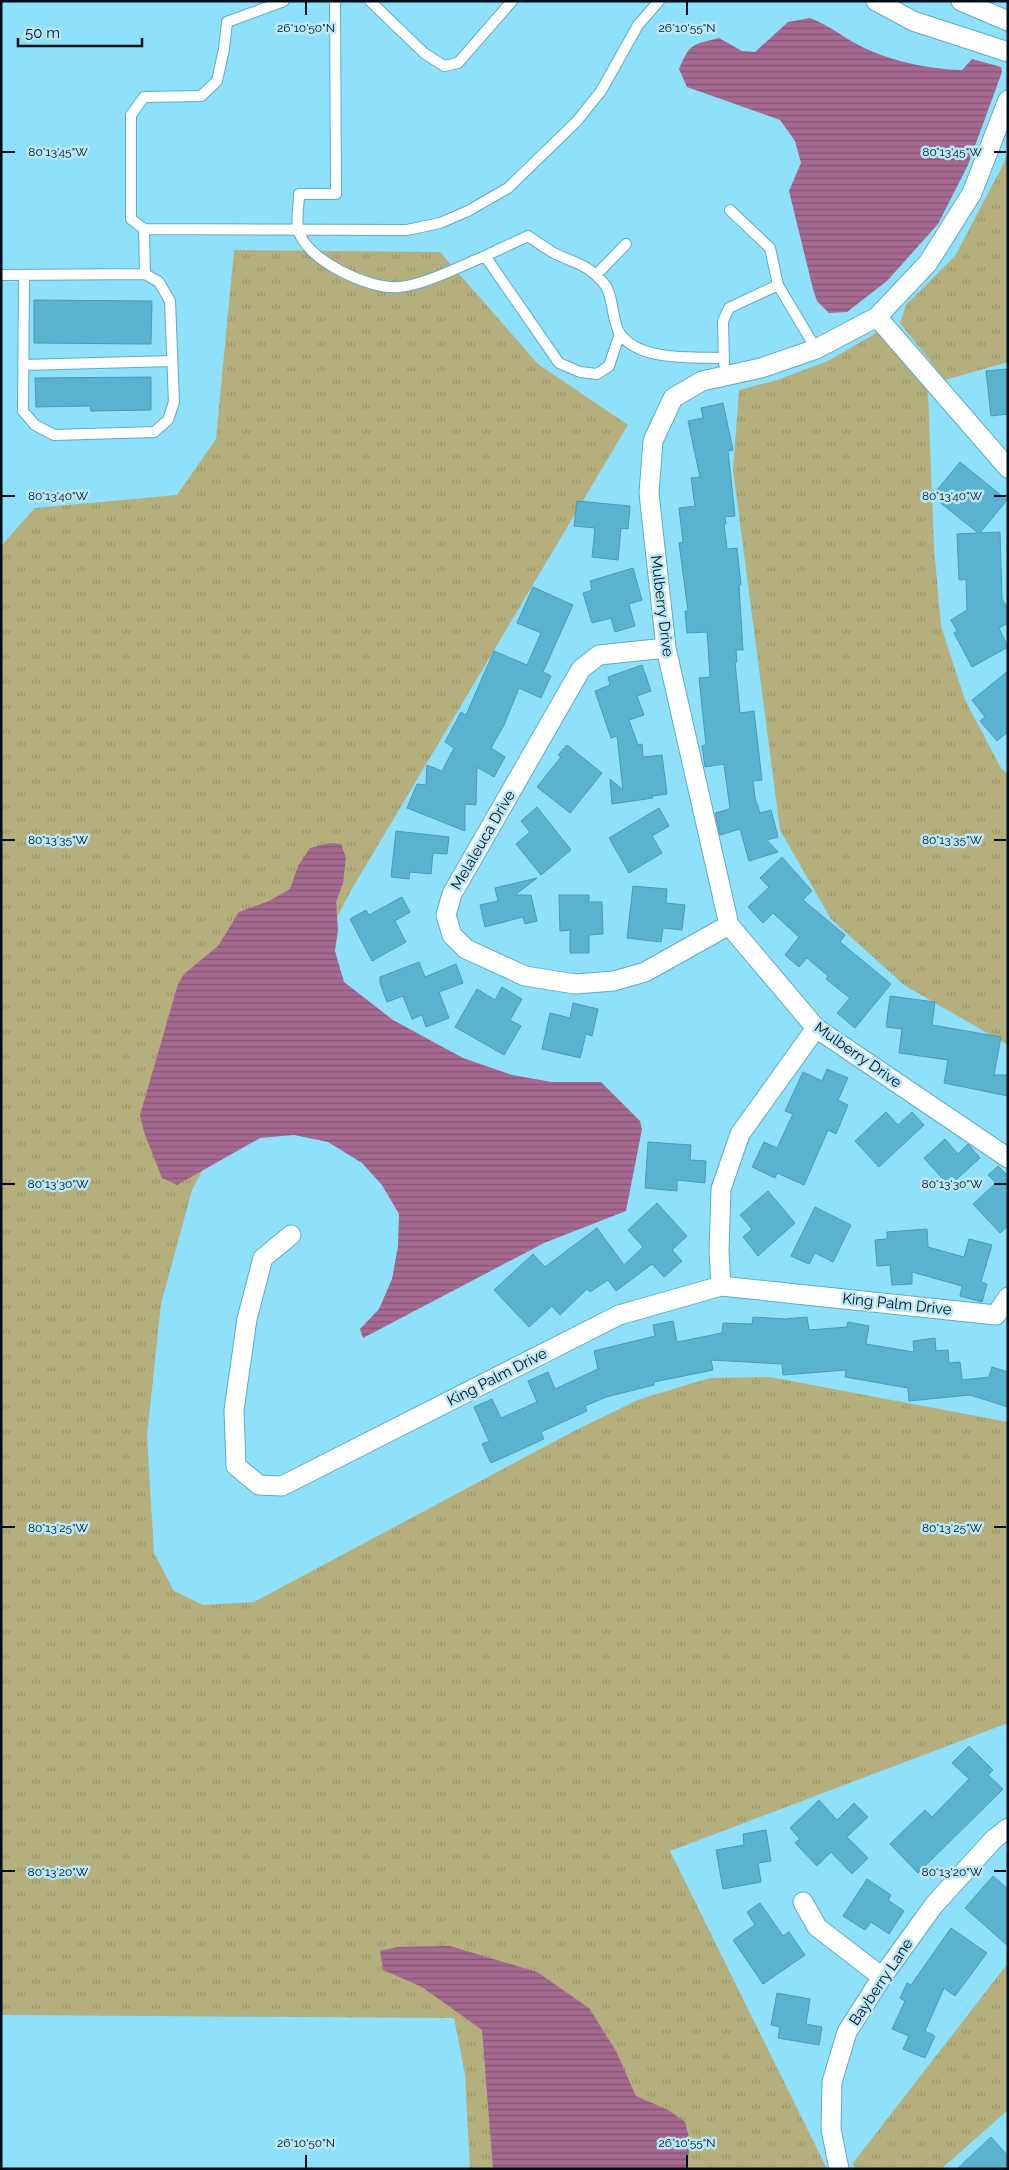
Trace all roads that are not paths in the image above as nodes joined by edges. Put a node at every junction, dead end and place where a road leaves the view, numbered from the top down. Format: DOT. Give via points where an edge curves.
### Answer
graph roads {
  1 [pos="284,1"];
  2 [pos="335,1"];
  3 [pos="370,1"];
  4 [pos="512,1"];
  5 [pos="659,1"];
  6 [pos="876,1"];
  7 [pos="961,1"];
  8 [pos="1008,21"];
  9 [pos="1008,52"];
  10 [pos="1008,100"];
  11 [pos="730,210"];
  12 [pos="144,229"];
  13 [pos="298,229"];
  14 [pos="626,244"];
  15 [pos="485,256"];
  16 [pos="145,274"];
  17 [pos="1,275"];
  18 [pos="24,275"];
  19 [pos="596,275"];
  20 [pos="778,285"];
  21 [pos="877,317"];
  22 [pos="620,333"];
  23 [pos="816,349"];
  24 [pos="172,361"];
  25 [pos="23,366"];
  26 [pos="724,367"];
  27 [pos="1008,468"];
  28 [pos="666,648"];
  29 [pos="729,924"];
  30 [pos="816,1028"];
  31 [pos="1008,1158"];
  32 [pos="291,1235"];
  33 [pos="721,1286"];
  34 [pos="1008,1297"];
  35 [pos="1008,1828"];
  36 [pos="803,1902"];
  37 [pos="882,1977"];
  38 [pos="839,2169"];
  1 -- 12 [label="lane" via="227,22 217,81 201,96 144,97 131,115 131,219"];
  2 -- 13 [label="lane" via="336,194 299,194"];
  3 -- 4 [label="lane" via="424,53 444,66 458,63"];
  5 -- 13 [label="lane" via="638,25 595,99 577,121 508,188 468,212 408,230"];
  6 -- 9 [label="street" via="913,21"];
  7 -- 8 [label="street"];
  10 -- 21 [label="street, Mulberry Drive" via="972,193 928,263"];
  11 -- 20 [label="lane" via="770,248"];
  12 -- 13 [label="lane"];
  12 -- 16 [label="lane"];
  13 -- 15 [label="lane" via="309,247 330,265 355,279 380,285 399,287 418,282"];
  14 -- 19 [label="lane"];
  15 -- 19 [label="lane" via="528,236 554,253 588,267"];
  15 -- 22 [label="lane" via="559,362 580,372 596,374 609,366"];
  16 -- 18 [label="lane"];
  16 -- 24 [label="lane" via="159,282 170,301"];
  17 -- 18 [label="lane"];
  18 -- 25 [label="lane"];
  19 -- 22 [label="lane" via="607,286"];
  20 -- 23 [label="lane"];
  20 -- 26 [label="lane" via="729,308 723,321"];
  21 -- 23 [label="street, Mulberry Drive"];
  21 -- 27 [label="street"];
  22 -- 26 [label="lane" via="632,345 649,353"];
  23 -- 26 [label="street, Mulberry Drive" via="761,368"];
  24 -- 25 [label="lane"];
  24 -- 25 [label="lane" via="174,402 168,420 154,432 99,434 54,435 35,425 23,410"];
  26 -- 28 [label="street, Mulberry Drive" via="673,398 652,441 649,493"];
  28 -- 29 [label="street, Mulberry Drive"];
  28 -- 29 [label="street, Melaleuca Drive" via="599,655 581,669 452,894 446,915 452,935 466,949 525,976 575,984 614,981 645,972"];
  29 -- 30 [label="street, Mulberry Drive"];
  30 -- 31 [label="street, Mulberry Drive"];
  30 -- 33 [label="street" via="740,1134 721,1189"];
  32 -- 33 [label="street, King Palm Drive" via="263,1258 247,1319 234,1410 236,1466 259,1485 282,1486 619,1315"];
  33 -- 34 [label="street, King Palm Drive" via="996,1315"];
  35 -- 37 [label="street, Bayberry Lane" via="992,1840 934,1906"];
  36 -- 37 [label="street" via="817,1927"];
  37 -- 38 [label="street, Bayberry Lane" via="847,2032 832,2082 831,2129"];
}
